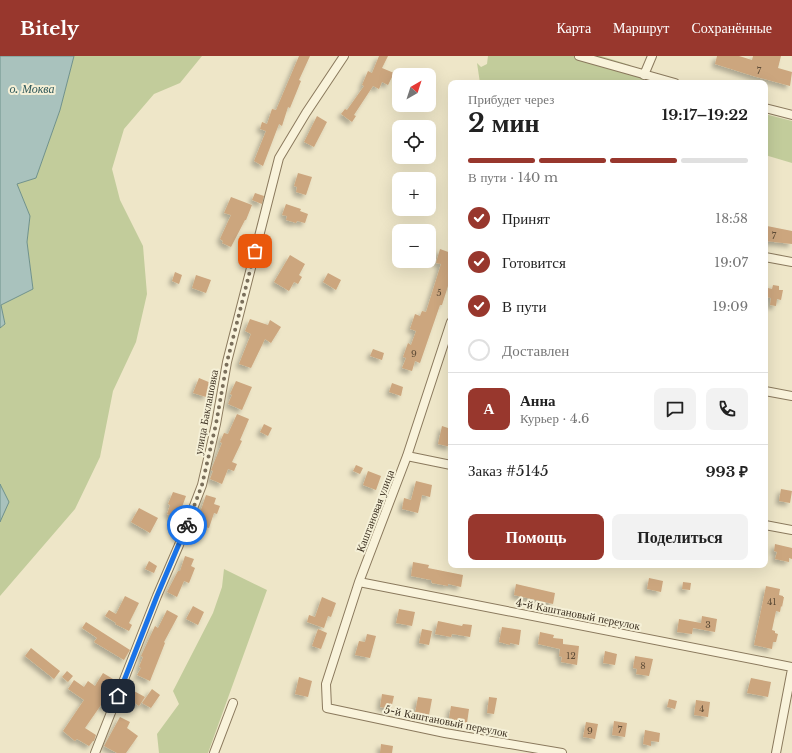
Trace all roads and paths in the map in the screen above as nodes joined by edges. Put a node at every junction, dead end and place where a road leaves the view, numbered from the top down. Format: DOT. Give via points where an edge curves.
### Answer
graph roads {
  1 [pos="344,56"];
  2 [pos="578,56"];
  3 [pos="652,56"];
  4 [pos="644,75"];
  5 [pos="663,80"];
  6 [pos="768,109"];
  7 [pos="792,115"];
  8 [pos="768,258"];
  9 [pos="792,262"];
  10 [pos="448,331"];
  11 [pos="768,392"];
  12 [pos="792,396"];
  13 [pos="407,456"];
  14 [pos="448,464"];
  15 [pos="768,526"];
  16 [pos="792,530"];
  17 [pos="360,582"];
  18 [pos="792,668"];
  19 [pos="233,702"];
  20 [pos="327,708"];
  21 [pos="95,753"];
  22 [pos="214,753"];
  23 [pos="562,753"];
  24 [pos="776,753"];
  1 -- 21 [label="street, улица Баклашовка" via="280,158 227,362 202,485"];
  2 -- 4 [label="street"];
  3 -- 4 [label="street"];
  4 -- 5 [label="street"];
  6 -- 7 [label="street"];
  8 -- 9 [label="street"];
  10 -- 13 [label="street, Каштановая улица"];
  11 -- 12 [label="street"];
  13 -- 14 [label="street"];
  13 -- 17 [label="street, Каштановая улица"];
  15 -- 16 [label="street"];
  17 -- 18 [label="street, 4-й Каштановый переулок"];
  17 -- 20 [label="street, Каштановая улица" via="326,684"];
  18 -- 24 [label="street"];
  19 -- 22 [label="street"];
  20 -- 23 [label="street, 5-й Каштановый переулок" via="445,733"];
}
